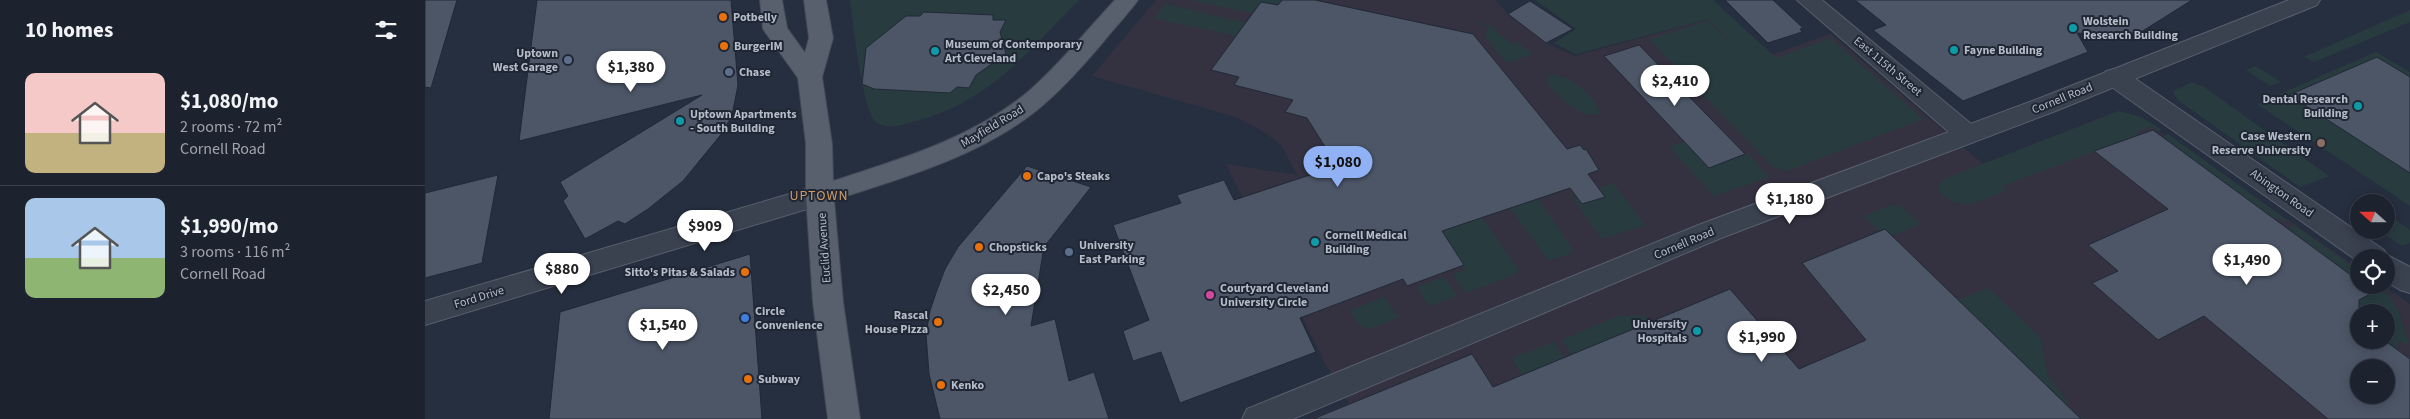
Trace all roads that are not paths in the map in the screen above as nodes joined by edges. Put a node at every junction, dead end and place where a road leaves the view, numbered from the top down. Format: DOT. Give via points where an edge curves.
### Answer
graph roads {
  1 [pos="771,0"];
  2 [pos="815,0"];
  3 [pos="1127,0"];
  4 [pos="1808,0"];
  5 [pos="2309,0"];
  6 [pos="810,77"];
  7 [pos="2115,77"];
  8 [pos="1967,134"];
  9 [pos="820,195"];
  10 [pos="2362,249"];
  11 [pos="2395,272"];
  12 [pos="2410,282"];
  13 [pos="425,313"];
  14 [pos="844,419"];
  15 [pos="1258,419"];
  1 -- 6 [label="main road, Euclid Avenue" via="775,29"];
  2 -- 6 [label="main road, Euclid Avenue" via="821,38"];
  3 -- 9 [label="main road, Mayfield Road" via="1043,91 1007,120 930,158"];
  4 -- 8 [label="street, East 115th Street"];
  5 -- 7 [label="street, Cornell Road"];
  6 -- 9 [label="main road, Euclid Avenue" via="819,144"];
  7 -- 8 [label="street, Cornell Road"];
  7 -- 10 [label="street, Abington Road"];
  8 -- 15 [label="street, Cornell Road" via="1711,231"];
  9 -- 13 [label="street, Ford Drive"];
  9 -- 14 [label="main road, Euclid Avenue" via="828,302"];
  11 -- 12 [label="street"];
}
